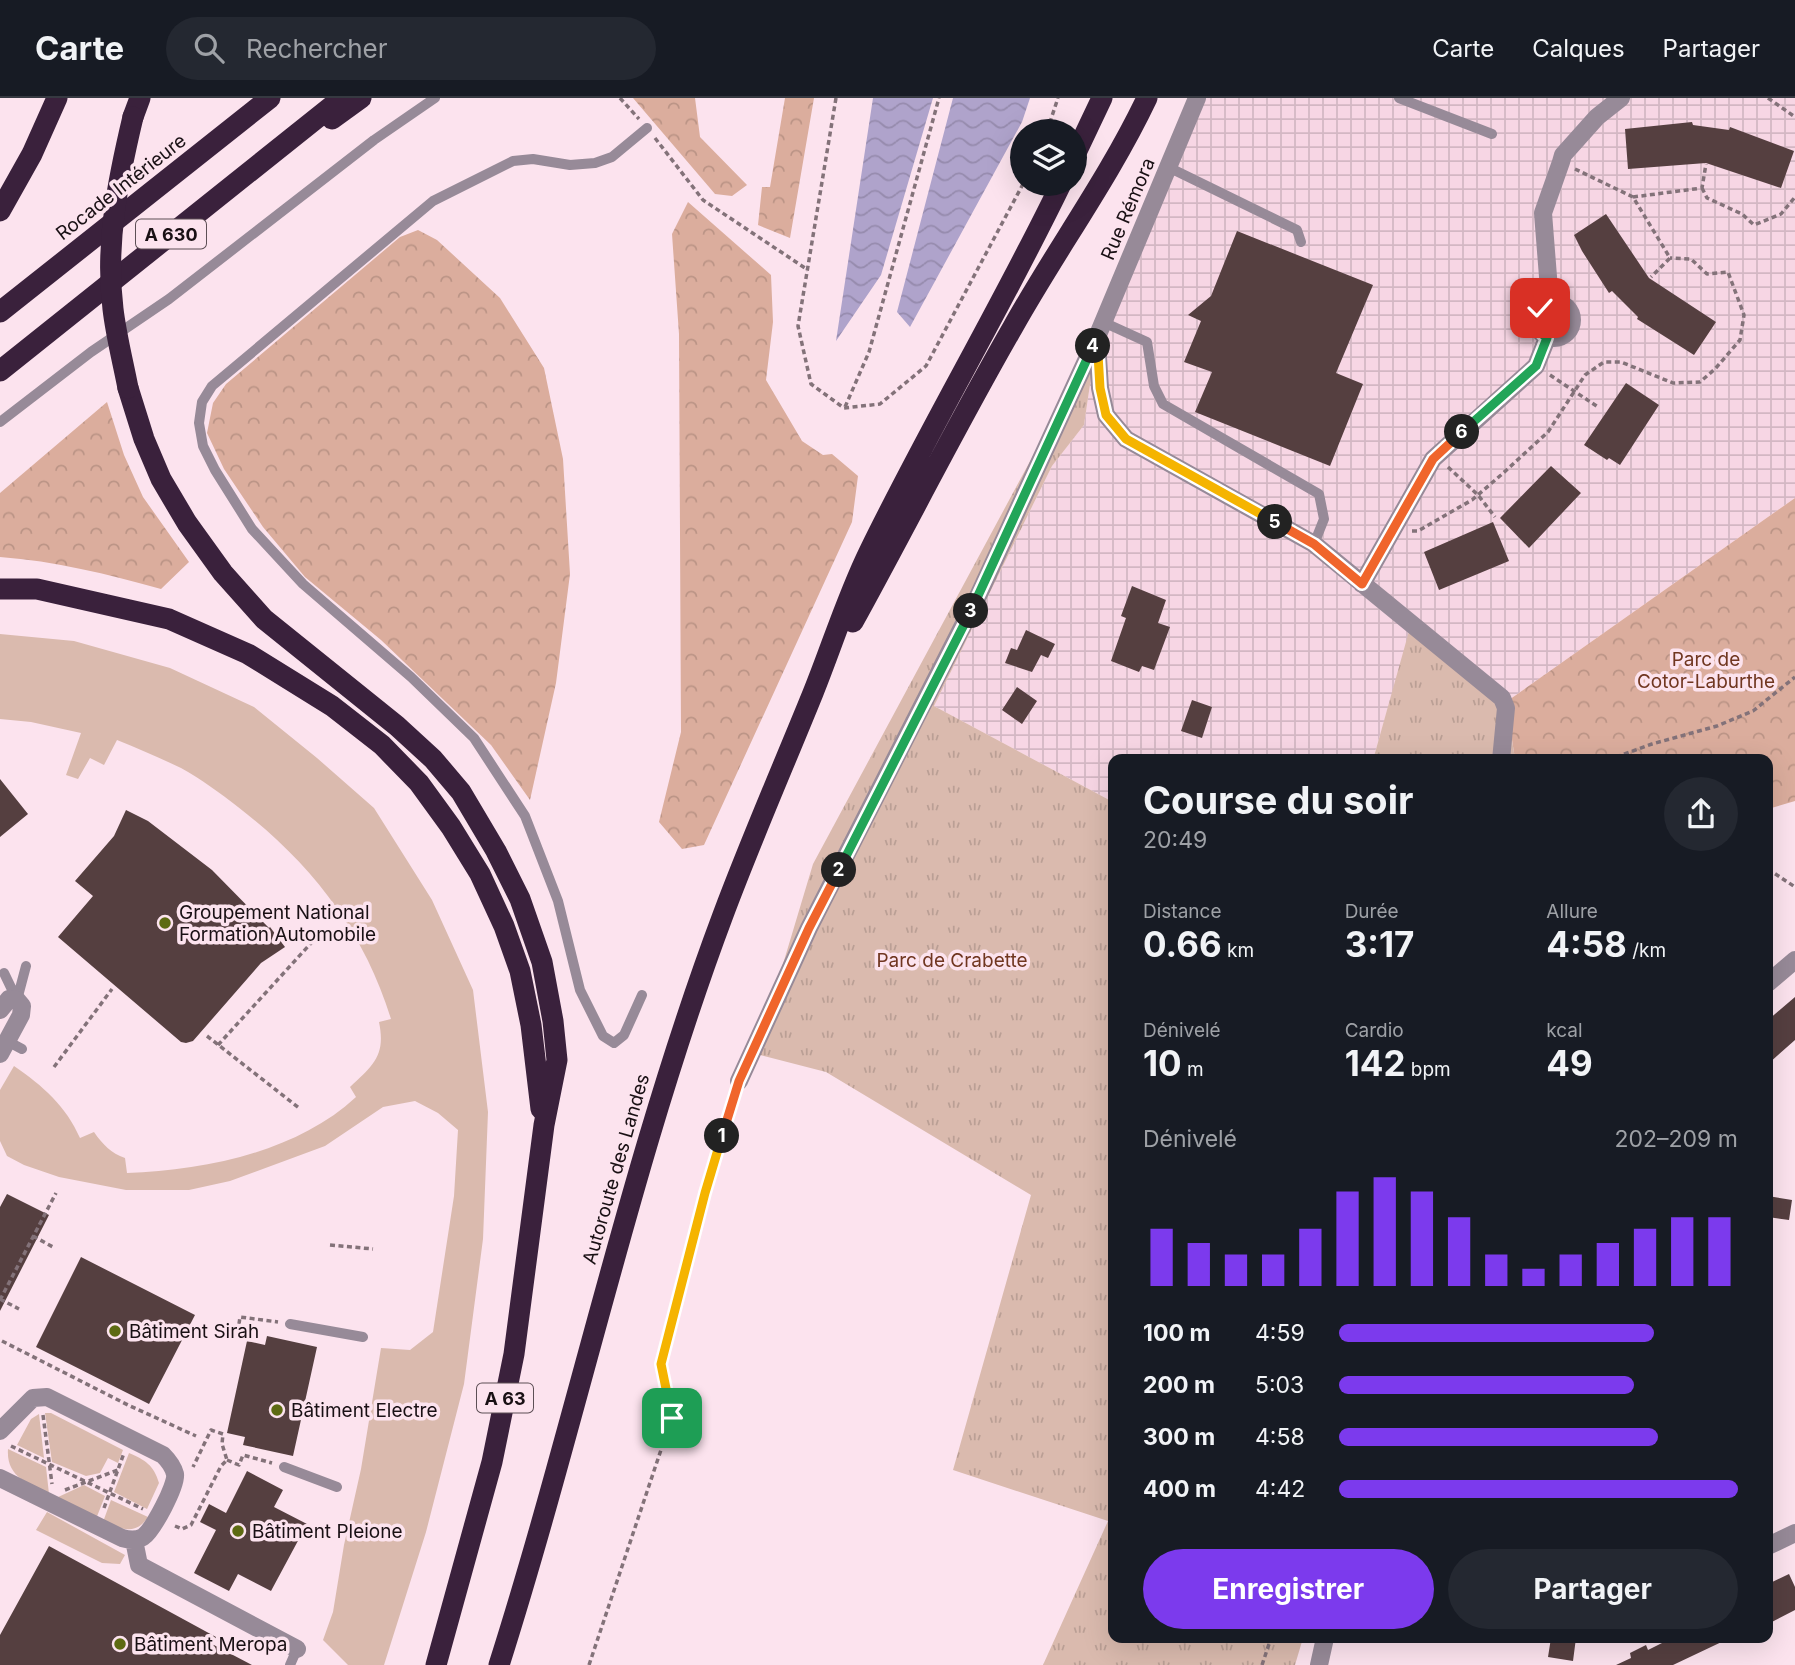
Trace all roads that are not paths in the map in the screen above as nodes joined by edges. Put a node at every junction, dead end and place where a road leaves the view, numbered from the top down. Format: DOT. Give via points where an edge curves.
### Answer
graph roads {
  1 [pos="57,98"];
  2 [pos="270,98"];
  3 [pos="342,98"];
  4 [pos="361,98"];
  5 [pos="435,98"];
  6 [pos="1102,98"];
  7 [pos="1147,98"];
  8 [pos="1197,98"];
  9 [pos="1399,98"];
  10 [pos="1621,98"];
  11 [pos="137,108"];
  12 [pos="647,128"];
  13 [pos="1087,130"];
  14 [pos="1492,134"];
  15 [pos="1168,167"];
  16 [pos="1055,196"];
  17 [pos="209,204"];
  18 [pos="0,211"];
  19 [pos="1301,242"];
  20 [pos="1550,302"];
  21 [pos="0,312"];
  22 [pos="1100,330"];
  23 [pos="1547,338"];
  24 [pos="0,371"];
  25 [pos="0,422"];
  26 [pos="1314,544"];
  27 [pos="1362,584"];
  28 [pos="0,589"];
  29 [pos="811,697"];
  30 [pos="1501,754"];
  31 [pos="1795,960"];
  32 [pos="26,966"];
  33 [pos="4,973"];
  34 [pos="1773,979"];
  35 [pos="642,995"];
  36 [pos="18,1000"];
  37 [pos="0,1010"];
  38 [pos="10,1048"];
  39 [pos="739,1081"];
  40 [pos="544,1125"];
  41 [pos="290,1324"];
  42 [pos="363,1337"];
  43 [pos="0,1434"];
  44 [pos="284,1467"];
  45 [pos="0,1478"];
  46 [pos="337,1487"];
  47 [pos="1795,1533"];
  48 [pos="134,1540"];
  49 [pos="1773,1544"];
  50 [pos="1324,1643"];
  51 [pos="293,1657"];
  52 [pos="436,1665"];
  53 [pos="499,1665"];
  54 [pos="1319,1665"];
  1 -- 18 [label="highway"];
  2 -- 21 [label="highway, Rocade Intérieure / A 630"];
  3 -- 17 [label="highway, A 630"];
  4 -- 17 [label="highway"];
  5 -- 25 [label="lane"];
  6 -- 13 [label="highway"];
  7 -- 29 [label="highway" via="1084,213 1001,348"];
  8 -- 15 [label="street, Rue Rémora"];
  9 -- 14 [label="lane"];
  10 -- 20 [label="street" via="1563,155 1544,213"];
  11 -- 40 [label="highway, bridge" via="117,188 111,250 113,308 128,388 144,439 161,479 223,573 264,619 433,759 461,792 496,851 520,899 542,961 553,1021 556,1060"];
  12 -- 35 [label="lane" via="612,157 570,165 513,161 433,201 212,386 202,402 199,423 203,446 252,529 303,584 474,738 525,816 558,901 580,990 603,1036 614,1043 624,1035"];
  15 -- 19 [label="lane" via="1297,230"];
  15 -- 22 [label="street, Rue Rémora"];
  16 -- 29 [label="highway" via="866,557"];
  17 -- 24 [label="highway, A 630"];
  20 -- 23 [label="street" via="1540,308 1535,321"];
  20 -- 23 [label="street" via="1566,306 1572,319 1567,333"];
  22 -- 26 [label="street" via="1100,388 1106,415 1126,439"];
  22 -- 26 [label="lane" via="1147,342 1154,386 1163,404 1319,494 1324,519"];
  22 -- 39 [label="street, Rue Rémora" via="979,594 809,928"];
  23 -- 27 [label="street" via="1536,366 1436,456"];
  26 -- 27 [label="street"];
  27 -- 30 [label="street" via="1506,702"];
  28 -- 40 [label="highway" via="37,589 169,619 248,654 332,706 382,744 419,782 451,827 504,926 520,971"];
  29 -- 53 [label="highway, Autoroute des Landes" via="736,880 672,1061"];
  31 -- 34 [label="street"];
  32 -- 36 [label="lane"];
  33 -- 36 [label="lane"];
  36 -- 37 [label="street" via="9,999"];
  36 -- 38 [label="street" via="21,1015"];
  40 -- 52 [label="highway, A 63" via="514,1353 492,1462"];
  41 -- 42 [label="lane"];
  43 -- 48 [label="street" via="33,1398 47,1397 163,1455 175,1475 173,1486 144,1536"];
  44 -- 46 [label="lane"];
  45 -- 48 [label="street"];
  47 -- 49 [label="street"];
  48 -- 51 [label="street" via="139,1565 240,1618"];
  50 -- 54 [label="street"];
}
